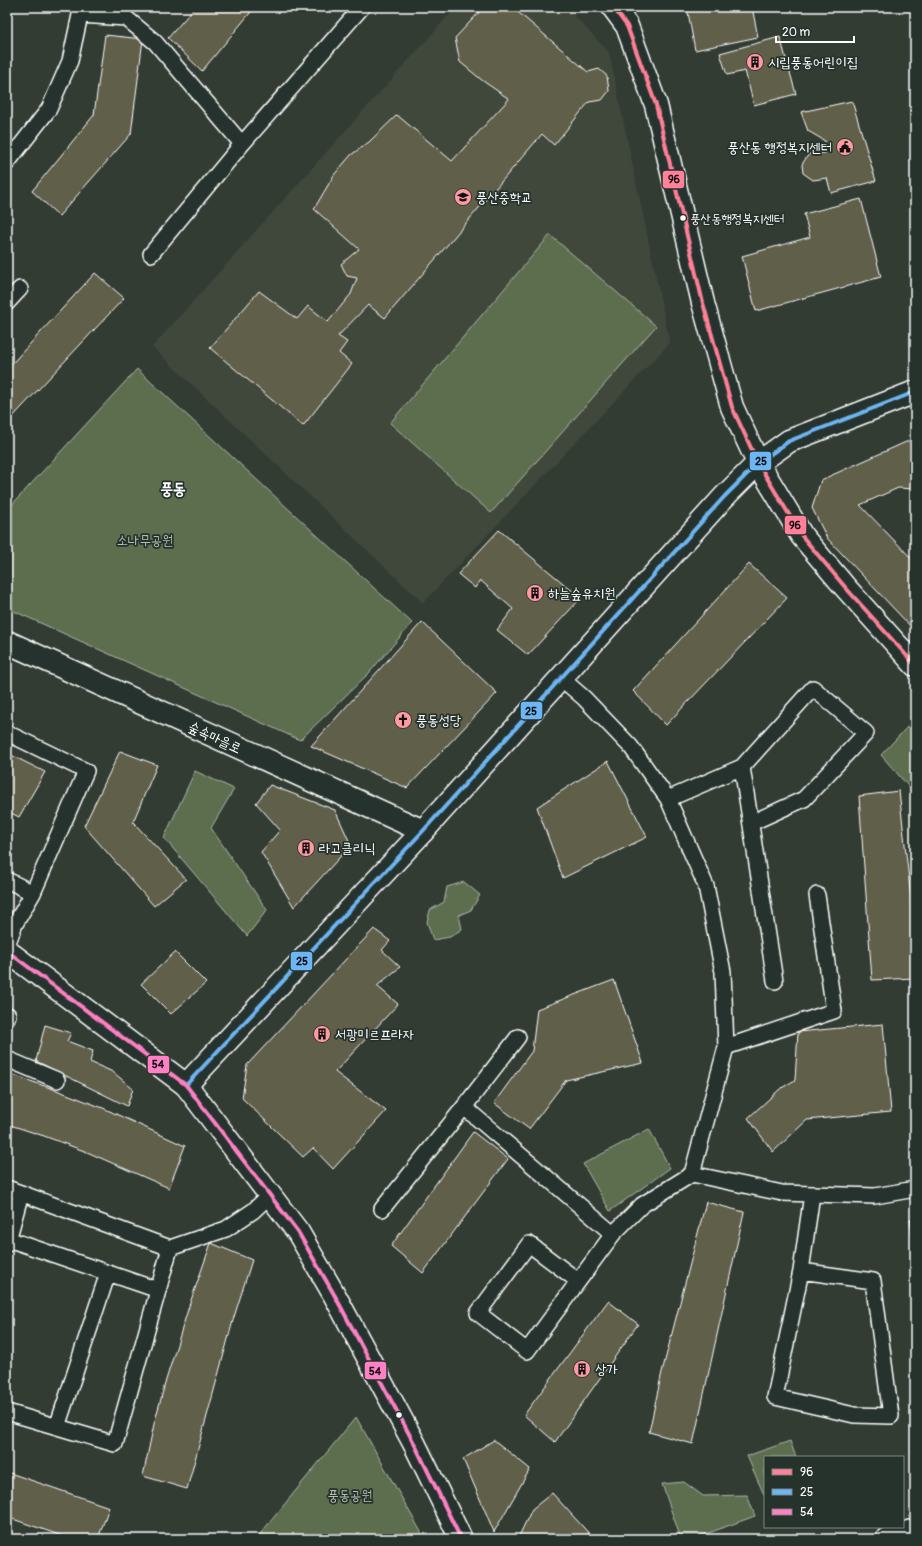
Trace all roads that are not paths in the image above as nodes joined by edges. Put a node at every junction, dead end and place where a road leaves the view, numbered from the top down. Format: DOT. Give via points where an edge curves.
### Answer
graph roads {
  1 [pos="362,7"];
  2 [pos="613,7"];
  3 [pos="80,11"];
  4 [pos="242,144"];
  5 [pos="7,163"];
  6 [pos="152,254"];
  7 [pos="20,289"];
  8 [pos="7,303"];
  9 [pos="915,392"];
  10 [pos="758,463"];
  11 [pos="7,642"];
  12 [pos="915,665"];
  13 [pos="561,678"];
  14 [pos="7,733"];
  15 [pos="742,767"];
  16 [pos="668,799"];
  17 [pos="751,823"];
  18 [pos="423,831"];
  19 [pos="7,880"];
  20 [pos="33,893"];
  21 [pos="817,895"];
  22 [pos="7,945"];
  23 [pos="7,951"];
  24 [pos="775,981"];
  25 [pos="518,1037"];
  26 [pos="726,1047"];
  27 [pos="7,1058"];
  28 [pos="57,1080"];
  29 [pos="186,1085"];
  30 [pos="464,1107"];
  31 [pos="692,1174"];
  32 [pos="915,1189"];
  33 [pos="14,1191"];
  34 [pos="812,1194"];
  35 [pos="270,1195"];
  36 [pos="382,1209"];
  37 [pos="612,1234"];
  38 [pos="8,1242"];
  39 [pos="170,1248"];
  40 [pos="800,1271"];
  41 [pos="108,1273"];
  42 [pos="578,1281"];
  43 [pos="158,1290"];
  44 [pos="7,1412"];
  45 [pos="57,1427"];
  46 [pos="915,1530"];
  47 [pos="461,1539"];
  48 [pos="888,1539"];
  1 -- 4 [label="lane"];
  2 -- 10 [label="street" via="627,26 656,105 703,303 732,407"];
  3 -- 4 [label="lane" via="126,18 155,42"];
  3 -- 5 [label="lane" via="70,61 49,109"];
  4 -- 6 [label="lane"];
  7 -- 8 [label="lane"];
  9 -- 10 [label="street" via="789,441"];
  10 -- 12 [label="street" via="802,536"];
  10 -- 13 [label="street" via="724,497"];
  11 -- 18 [label="street, 숲속마을로"];
  13 -- 16 [label="lane" via="631,747"];
  13 -- 18 [label="street"];
  14 -- 20 [label="lane" via="86,772"];
  15 -- 16 [label="lane"];
  15 -- 17 [label="lane"];
  15 -- 17 [label="lane" via="813,688 866,733 804,798"];
  16 -- 26 [label="lane" via="706,886 723,972"];
  17 -- 24 [label="lane"];
  18 -- 29 [label="street"];
  19 -- 20 [label="lane"];
  20 -- 22 [label="lane" via="15,924"];
  21 -- 26 [label="lane" via="834,1011"];
  23 -- 29 [label="street"];
  25 -- 30 [label="lane"];
  26 -- 31 [label="lane"];
  27 -- 28 [label="lane"];
  29 -- 35 [label="street"];
  30 -- 36 [label="lane"];
  30 -- 37 [label="lane"];
  31 -- 34 [label="lane" via="782,1193"];
  31 -- 37 [label="lane" via="642,1204"];
  32 -- 34 [label="lane" via="875,1196"];
  33 -- 38 [label="lane"];
  33 -- 39 [label="lane"];
  34 -- 40 [label="lane"];
  35 -- 39 [label="lane" via="253,1211 226,1229"];
  35 -- 47 [label="street" via="298,1232 335,1296 415,1445"];
  37 -- 42 [label="lane"];
  38 -- 41 [label="lane"];
  39 -- 43 [label="lane"];
  40 -- 40 [label="lane" via="775,1397 854,1415 891,1416 873,1281"];
  41 -- 43 [label="lane"];
  41 -- 45 [label="lane"];
  42 -- 42 [label="lane" via="527,1351 478,1313 529,1244"];
  43 -- 45 [label="lane" via="115,1444"];
  44 -- 45 [label="lane"];
  46 -- 48 [label="street"];
}
